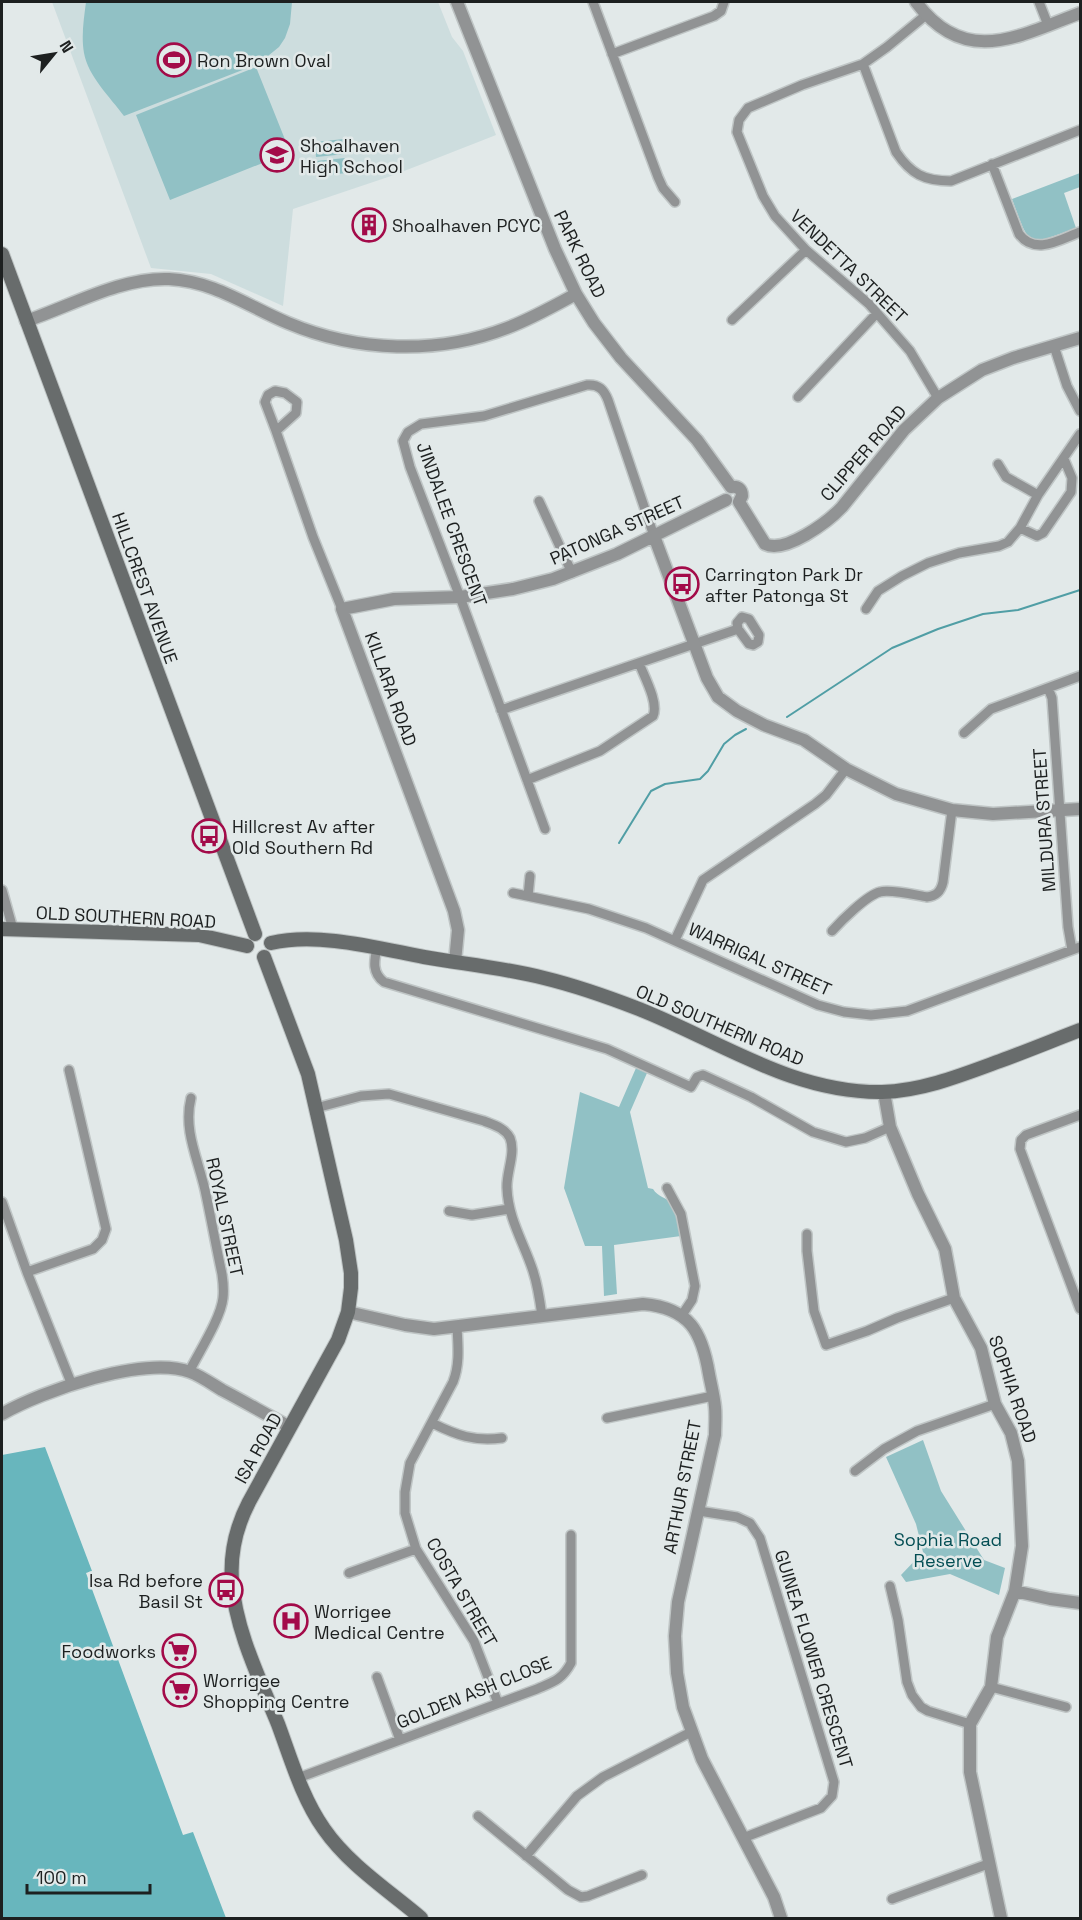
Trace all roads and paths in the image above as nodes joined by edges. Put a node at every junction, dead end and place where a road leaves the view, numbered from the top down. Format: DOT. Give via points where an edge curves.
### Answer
graph roads {
  1 [pos="457,2"];
  2 [pos="593,2"];
  3 [pos="724,2"];
  4 [pos="916,2"];
  5 [pos="1039,2"];
  6 [pos="1080,13"];
  7 [pos="926,15"];
  8 [pos="1048,25"];
  9 [pos="612,54"];
  10 [pos="863,64"];
  11 [pos="1080,130"];
  12 [pos="992,164"];
  13 [pos="675,202"];
  14 [pos="1080,232"];
  15 [pos="806,250"];
  16 [pos="2,254"];
  17 [pos="576,294"];
  18 [pos="877,313"];
  19 [pos="732,320"];
  20 [pos="26,321"];
  21 [pos="1080,338"];
  22 [pos="1054,345"];
  23 [pos="798,397"];
  24 [pos="938,398"];
  25 [pos="1080,411"];
  26 [pos="276,431"];
  27 [pos="1080,434"];
  28 [pos="1064,459"];
  29 [pos="998,464"];
  30 [pos="731,487"];
  31 [pos="1038,495"];
  32 [pos="726,500"];
  33 [pos="539,501"];
  34 [pos="739,502"];
  35 [pos="1020,528"];
  36 [pos="654,536"];
  37 [pos="572,573"];
  38 [pos="460,597"];
  39 [pos="342,609"];
  40 [pos="866,609"];
  41 [pos="738,629"];
  42 [pos="695,643"];
  43 [pos="639,663"];
  44 [pos="1080,676"];
  45 [pos="1048,688"];
  46 [pos="501,710"];
  47 [pos="964,733"];
  48 [pos="846,769"];
  49 [pos="527,780"];
  50 [pos="1080,809"];
  51 [pos="952,810"];
  52 [pos="1060,810"];
  53 [pos="544,829"];
  54 [pos="530,876"];
  55 [pos="2,890"];
  56 [pos="513,893"];
  57 [pos="528,896"];
  58 [pos="7,929"];
  59 [pos="832,931"];
  60 [pos="251,940"];
  61 [pos="675,940"];
  62 [pos="271,943"];
  63 [pos="377,948"];
  64 [pos="1076,948"];
  65 [pos="264,957"];
  66 [pos="455,962"];
  67 [pos="1080,1030"];
  68 [pos="69,1070"];
  69 [pos="884,1092"];
  70 [pos="191,1098"];
  71 [pos="316,1108"];
  72 [pos="1080,1115"];
  73 [pos="890,1127"];
  74 [pos="667,1188"];
  75 [pos="2,1202"];
  76 [pos="509,1209"];
  77 [pos="449,1211"];
  78 [pos="807,1234"];
  79 [pos="27,1272"];
  80 [pos="954,1298"];
  81 [pos="1080,1309"];
  82 [pos="348,1312"];
  83 [pos="682,1315"];
  84 [pos="542,1316"];
  85 [pos="457,1327"];
  86 [pos="189,1372"];
  87 [pos="72,1384"];
  88 [pos="713,1396"];
  89 [pos="995,1404"];
  90 [pos="2,1414"];
  91 [pos="607,1418"];
  92 [pos="432,1423"];
  93 [pos="290,1427"];
  94 [pos="502,1438"];
  95 [pos="855,1471"];
  96 [pos="699,1511"];
  97 [pos="570,1535"];
  98 [pos="416,1549"];
  99 [pos="349,1574"];
  100 [pos="890,1586"];
  101 [pos="1015,1591"];
  102 [pos="1080,1603"];
  103 [pos="377,1677"];
  104 [pos="991,1687"];
  105 [pos="498,1703"];
  106 [pos="1066,1707"];
  107 [pos="970,1725"];
  108 [pos="691,1732"];
  109 [pos="400,1740"];
  110 [pos="298,1778"];
  111 [pos="478,1816"];
  112 [pos="743,1838"];
  113 [pos="526,1856"];
  114 [pos="988,1864"];
  115 [pos="642,1875"];
  116 [pos="892,1899"];
  117 [pos="421,1918"];
  118 [pos="781,1918"];
  119 [pos="1001,1918"];
  1 -- 17 [label="street, PARK ROAD" via="551,241"];
  2 -- 9 [label="street"];
  3 -- 9 [label="street" via="714,16"];
  4 -- 7 [label="street"];
  5 -- 8 [label="street"];
  6 -- 8 [label="street"];
  7 -- 8 [label="street" via="962,38 990,42"];
  7 -- 10 [label="street, VENDETTA STREET"];
  9 -- 13 [label="street" via="658,177"];
  10 -- 12 [label="street" via="896,152 918,175 951,181"];
  10 -- 15 [label="street, VENDETTA STREET" via="759,102 739,120 737,132 763,196 775,216"];
  11 -- 12 [label="street"];
  12 -- 14 [label="street" via="1024,241 1040,246"];
  15 -- 18 [label="street, VENDETTA STREET"];
  15 -- 19 [label="street"];
  16 -- 20 [label="main road, HILLCREST AVENUE"];
  17 -- 20 [label="street" via="507,328 452,343 415,346 374,345 320,334 215,288 170,279 129,283"];
  17 -- 30 [label="street, PARK ROAD" via="621,358 708,452"];
  18 -- 23 [label="street"];
  18 -- 24 [label="street, VENDETTA STREET" via="910,351"];
  20 -- 60 [label="main road, HILLCREST AVENUE"];
  21 -- 22 [label="street, CLIPPER ROAD"];
  22 -- 24 [label="street, CLIPPER ROAD" via="982,370"];
  22 -- 25 [label="street"];
  24 -- 34 [label="street, CLIPPER ROAD" via="904,430 851,498 801,537 770,546 761,539"];
  26 -- 39 [label="street, KILLARA ROAD"];
  27 -- 28 [label="street"];
  28 -- 31 [label="street"];
  28 -- 35 [label="street" via="1072,478 1071,492 1043,533 1037,536"];
  29 -- 31 [label="street" via="1006,477"];
  30 -- 32 [label="street" via="725,492"];
  30 -- 34 [label="street" via="740,489"];
  31 -- 35 [label="street"];
  32 -- 34 [label="street" via="732,504"];
  32 -- 36 [label="street, PATONGA STREET"];
  33 -- 37 [label="street"];
  35 -- 40 [label="street" via="999,546 959,553 902,576 878,591"];
  36 -- 37 [label="street, PATONGA STREET"];
  36 -- 38 [label="street, JINDALEE CRESCENT" via="608,400 596,385 484,416 421,424 408,432 404,447"];
  36 -- 42 [label="street"];
  37 -- 38 [label="street, PATONGA STREET" via="513,589"];
  38 -- 39 [label="street, PATONGA STREET" via="388,600"];
  38 -- 46 [label="street, JINDALEE CRESCENT"];
  39 -- 66 [label="street, KILLARA ROAD" via="454,911 458,930"];
  41 -- 42 [label="street"];
  42 -- 43 [label="street"];
  42 -- 48 [label="street" via="718,698 751,719 812,744"];
  43 -- 46 [label="street"];
  43 -- 49 [label="street" via="655,704 654,716 594,754"];
  44 -- 45 [label="street"];
  45 -- 47 [label="street" via="991,709"];
  45 -- 52 [label="street, MILDURA STREET" via="1052,698"];
  46 -- 49 [label="street, JINDALEE CRESCENT"];
  48 -- 51 [label="street" via="896,794"];
  48 -- 61 [label="street" via="815,804 703,880"];
  49 -- 53 [label="street, JINDALEE CRESCENT"];
  50 -- 52 [label="street"];
  51 -- 52 [label="street" via="993,814"];
  51 -- 59 [label="street" via="940,891 927,897 881,891 845,916"];
  52 -- 64 [label="street, MILDURA STREET" via="1068,927"];
  54 -- 57 [label="street"];
  55 -- 58 [label="street"];
  56 -- 57 [label="street, WARRIGAL STREET"];
  57 -- 61 [label="street, WARRIGAL STREET" via="589,909"];
  58 -- 60 [label="main road, OLD SOUTHERN ROAD"];
  60 -- 62 [label="main road" via="265,935"];
  60 -- 65 [label="main road" via="253,955"];
  61 -- 64 [label="street, WARRIGAL STREET" via="818,1005 871,1015 926,1005"];
  62 -- 63 [label="main road, OLD SOUTHERN ROAD" via="299,939"];
  62 -- 65 [label="main road"];
  63 -- 66 [label="main road, OLD SOUTHERN ROAD"];
  63 -- 73 [label="street" via="375,971 384,982 607,1049 691,1087 703,1075 813,1132 846,1142"];
  65 -- 71 [label="main road, ISA ROAD" via="300,1051"];
  66 -- 69 [label="main road, OLD SOUTHERN ROAD" via="594,992 808,1082 836,1089"];
  67 -- 69 [label="main road, OLD SOUTHERN ROAD" via="950,1078"];
  68 -- 79 [label="street" via="106,1229 93,1249"];
  69 -- 73 [label="street, SOPHIA ROAD"];
  70 -- 86 [label="street, ROYAL STREET" via="193,1150 223,1293 219,1312"];
  71 -- 76 [label="street" via="361,1096 389,1094 500,1128 509,1136 512,1148 507,1179"];
  71 -- 82 [label="main road, ISA ROAD" via="346,1240 351,1273"];
  72 -- 81 [label="street" via="1026,1136 1020,1149"];
  73 -- 80 [label="street, SOPHIA ROAD" via="945,1249"];
  74 -- 83 [label="street" via="681,1214 695,1286"];
  75 -- 79 [label="street"];
  76 -- 77 [label="street" via="471,1215"];
  76 -- 84 [label="street" via="532,1270"];
  78 -- 80 [label="street" via="813,1311 826,1345"];
  79 -- 87 [label="street"];
  80 -- 89 [label="street, SOPHIA ROAD" via="981,1348"];
  82 -- 85 [label="street" via="434,1329"];
  82 -- 93 [label="main road, ISA ROAD" via="338,1340"];
  83 -- 84 [label="street" via="643,1304"];
  83 -- 88 [label="street, ARTHUR STREET" via="701,1340"];
  84 -- 85 [label="street"];
  85 -- 92 [label="street, COSTA STREET" via="457,1372"];
  86 -- 87 [label="street" via="153,1367"];
  86 -- 93 [label="street"];
  87 -- 90 [label="street"];
  88 -- 91 [label="street"];
  88 -- 96 [label="street, ARTHUR STREET" via="715,1435"];
  89 -- 95 [label="street" via="917,1431"];
  89 -- 101 [label="street, SOPHIA ROAD" via="1011,1433 1018,1461 1022,1546"];
  92 -- 94 [label="street" via="464,1437"];
  92 -- 98 [label="street, COSTA STREET" via="414,1455 406,1482 405,1513"];
  93 -- 110 [label="main road, ISA ROAD" via="242,1515 234,1540 231,1572 240,1626"];
  96 -- 108 [label="street, ARTHUR STREET" via="680,1591 675,1636 677,1672"];
  96 -- 112 [label="street, GUINEA FLOWER CRESCENT" via="738,1517 750,1523 760,1538 834,1782 832,1796 821,1808"];
  97 -- 105 [label="street, GOLDEN ASH CLOSE" via="571,1664 554,1682"];
  98 -- 99 [label="street"];
  98 -- 105 [label="street, COSTA STREET" via="474,1641"];
  100 -- 107 [label="street" via="912,1695 928,1711"];
  101 -- 102 [label="street"];
  101 -- 104 [label="street, SOPHIA ROAD" via="997,1636"];
  103 -- 109 [label="street"];
  104 -- 106 [label="street"];
  104 -- 107 [label="street, SOPHIA ROAD"];
  105 -- 109 [label="street, GOLDEN ASH CLOSE"];
  107 -- 114 [label="street, SOPHIA ROAD" via="970,1772"];
  108 -- 112 [label="street, ARTHUR STREET"];
  108 -- 113 [label="street" via="603,1777 577,1796"];
  109 -- 110 [label="street, GOLDEN ASH CLOSE"];
  110 -- 117 [label="main road, ISA ROAD" via="317,1818 335,1842"];
  111 -- 113 [label="street"];
  112 -- 118 [label="street, ARTHUR STREET"];
  113 -- 115 [label="street" via="581,1897"];
  114 -- 116 [label="street"];
  114 -- 119 [label="street, SOPHIA ROAD"];
}
